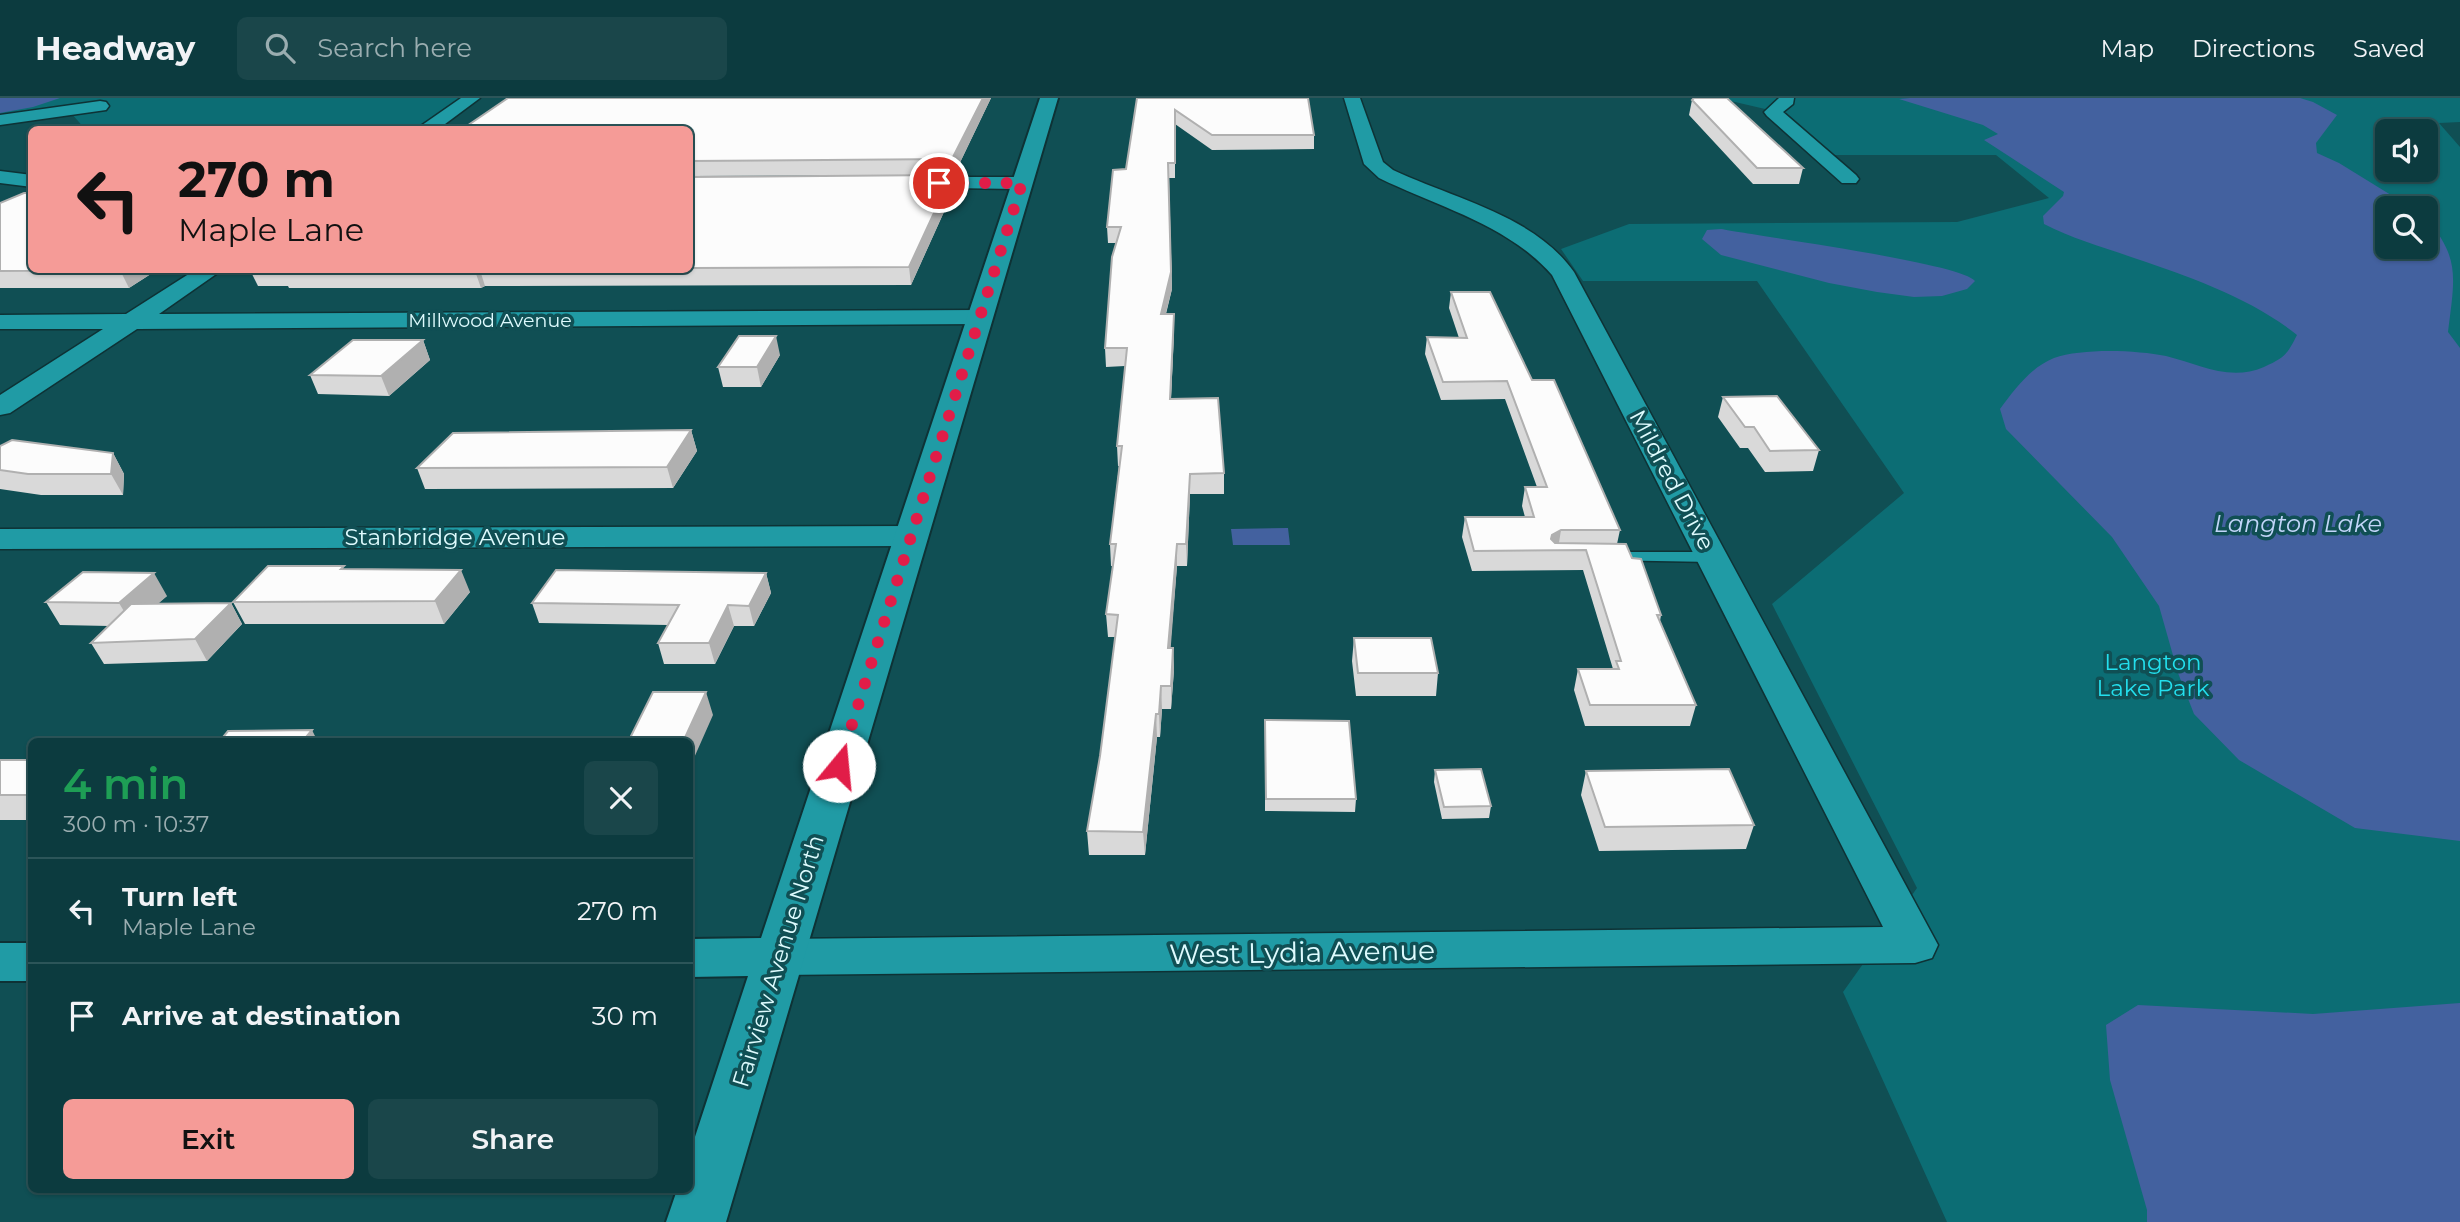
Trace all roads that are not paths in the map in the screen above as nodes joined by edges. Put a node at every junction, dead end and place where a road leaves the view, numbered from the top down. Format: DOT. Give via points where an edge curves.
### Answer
graph roads {
  1 [pos="472,98"];
  2 [pos="1049,98"];
  3 [pos="1352,98"];
  4 [pos="1778,99"];
  5 [pos="100,106"];
  6 [pos="0,120"];
  7 [pos="430,126"];
  8 [pos="0,177"];
  9 [pos="1849,179"];
  10 [pos="28,180"];
  11 [pos="870,183"];
  12 [pos="1022,183"];
  13 [pos="205,273"];
  14 [pos="980,317"];
  15 [pos="0,322"];
  16 [pos="129,322"];
  17 [pos="0,407"];
  18 [pos="911,536"];
  19 [pos="0,539"];
  20 [pos="1586,557"];
  21 [pos="1712,557"];
  22 [pos="1915,945"];
  23 [pos="779,957"];
  24 [pos="693,958"];
  25 [pos="0,962"];
  26 [pos="28,962"];
  27 [pos="696,1222"];
  1 -- 7 [label="street"];
  2 -- 12 [label="street, Fairview Avenue North"];
  3 -- 21 [label="street, Mildred Drive" via="1374,164 1386,174 1515,232 1552,258"];
  4 -- 9 [label="street" via="1773,112"];
  5 -- 6 [label="street"];
  8 -- 10 [label="street"];
  11 -- 12 [label="street"];
  12 -- 14 [label="street, Fairview Avenue North"];
  13 -- 16 [label="street"];
  14 -- 16 [label="street, Millwood Avenue"];
  14 -- 18 [label="street, Fairview Avenue North"];
  15 -- 16 [label="street, Millwood Avenue"];
  16 -- 17 [label="street"];
  18 -- 19 [label="street, Stanbridge Avenue"];
  18 -- 23 [label="street, Fairview Avenue North"];
  20 -- 21 [label="lane"];
  21 -- 22 [label="street, Mildred Drive"];
  22 -- 23 [label="street, West Lydia Avenue"];
  23 -- 24 [label="street, West Lydia Avenue"];
  23 -- 27 [label="street, Fairview Avenue North"];
  25 -- 26 [label="street"];
}
